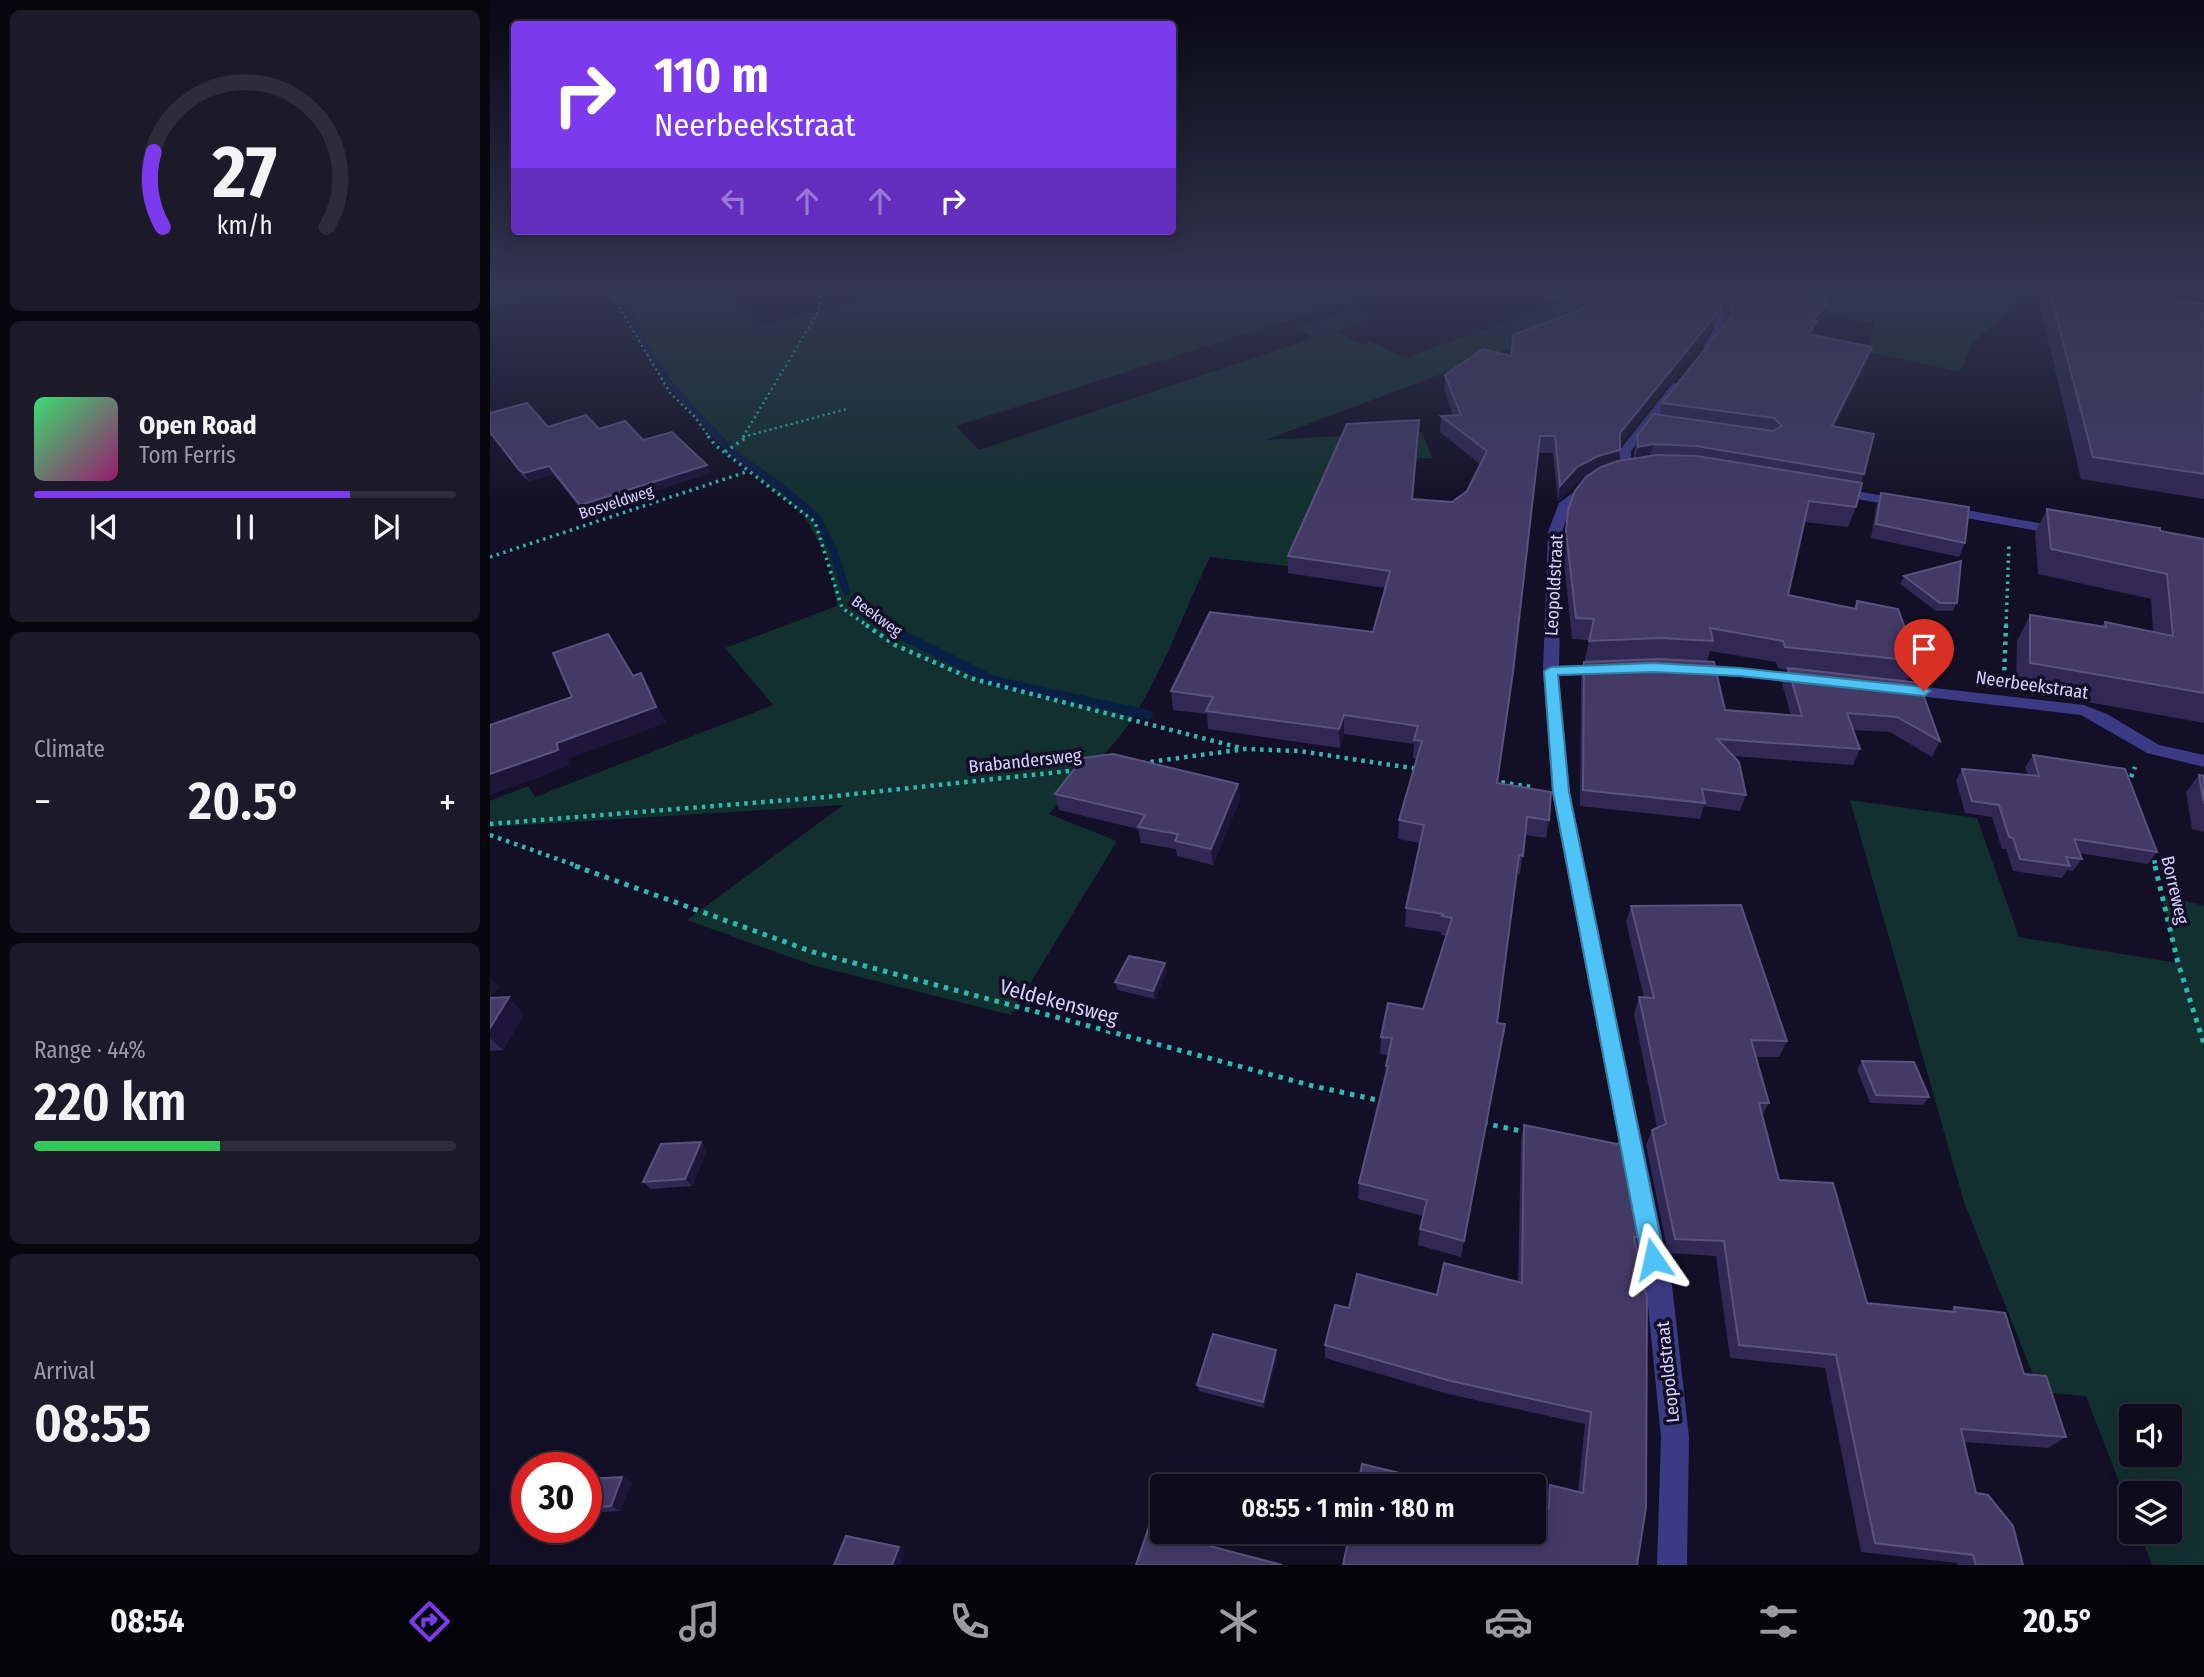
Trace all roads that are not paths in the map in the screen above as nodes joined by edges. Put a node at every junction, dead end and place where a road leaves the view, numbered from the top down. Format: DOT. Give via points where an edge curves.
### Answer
graph roads {
  1 [pos="1685,376"];
  2 [pos="1645,423"];
  3 [pos="1659,425"];
  4 [pos="1822,489"];
  5 [pos="2074,534"];
  6 [pos="1629,668"];
  7 [pos="1679,669"];
  8 [pos="1551,671"];
  9 [pos="1823,681"];
  10 [pos="1878,687"];
  11 [pos="2204,761"];
  12 [pos="1672,1565"];
  1 -- 2 [label="street"];
  2 -- 3 [label="street"];
  2 -- 8 [label="street, Leopoldstraat" via="1625,451 1632,470 1600,478 1580,489 1564,506 1555,532"];
  4 -- 5 [label="street"];
  6 -- 8 [label="street"];
  7 -- 9 [label="street"];
  8 -- 12 [label="street, Leopoldstraat" via="1561,792 1659,1285 1675,1437"];
  10 -- 11 [label="street, Neerbeekstraat" via="2084,710 2165,755"];
}
